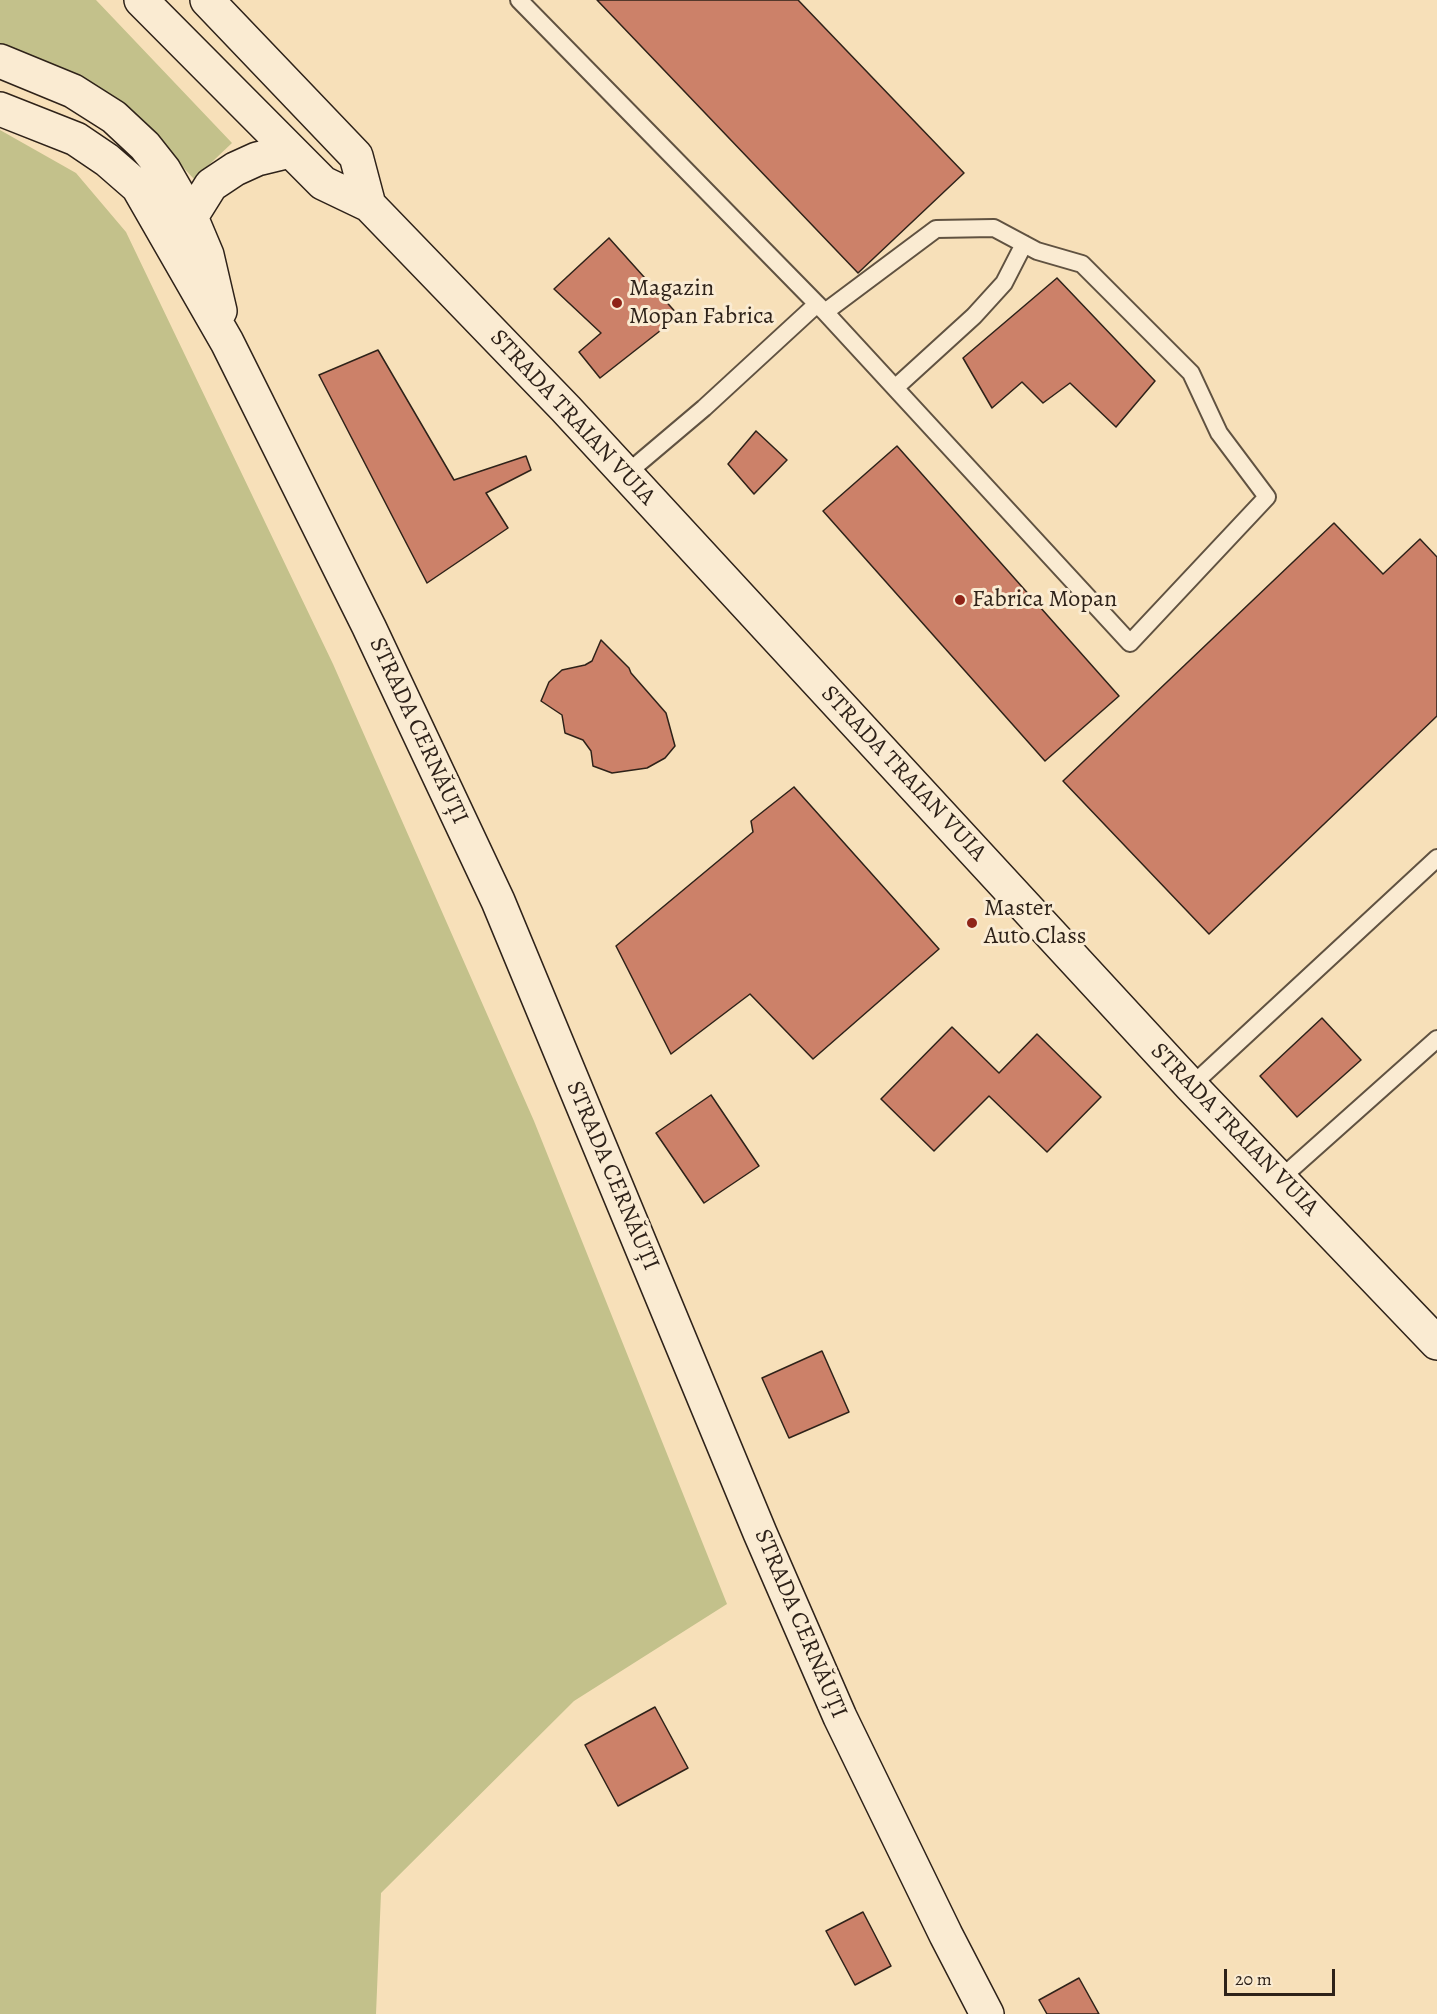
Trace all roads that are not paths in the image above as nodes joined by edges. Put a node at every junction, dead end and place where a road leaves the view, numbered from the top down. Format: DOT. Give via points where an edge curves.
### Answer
graph roads {
  1 [pos="141,0"];
  2 [pos="207,0"];
  3 [pos="519,0"];
  4 [pos="0,62"];
  5 [pos="0,109"];
  6 [pos="290,151"];
  7 [pos="369,205"];
  8 [pos="191,217"];
  9 [pos="1024,244"];
  10 [pos="821,308"];
  11 [pos="227,342"];
  12 [pos="895,388"];
  13 [pos="626,474"];
  14 [pos="1437,858"];
  15 [pos="1437,1039"];
  16 [pos="1191,1086"];
  17 [pos="1280,1179"];
  18 [pos="1437,1343"];
  19 [pos="987,2014"];
  1 -- 6 [label="street, STRADA TRAIAN VUIA"];
  2 -- 7 [label="street, STRADA TRAIAN VUIA" via="356,156"];
  3 -- 10 [label="lane"];
  4 -- 8 [label="street, STRADA CERNĂUȚI" via="73,91 114,117 146,146"];
  5 -- 11 [label="street, STRADA CERNĂUȚI" via="76,139 138,187"];
  6 -- 7 [label="street, STRADA TRAIAN VUIA" via="323,183"];
  6 -- 8 [label="street" via="235,169 212,185"];
  7 -- 13 [label="street, STRADA TRAIAN VUIA"];
  8 -- 11 [label="street, STRADA CERNĂUȚI" via="207,255"];
  9 -- 10 [label="lane" via="994,228 936,229"];
  9 -- 12 [label="lane" via="1004,283"];
  9 -- 12 [label="lane" via="1082,264 1191,373 1219,434 1267,497 1130,643"];
  10 -- 12 [label="lane"];
  10 -- 13 [label="lane"];
  11 -- 19 [label="street, STRADA CERNĂUȚI" via="369,627 498,901 835,1706"];
  13 -- 16 [label="street, STRADA TRAIAN VUIA"];
  14 -- 16 [label="lane"];
  15 -- 17 [label="lane"];
  16 -- 17 [label="street, STRADA TRAIAN VUIA"];
  17 -- 18 [label="street, STRADA TRAIAN VUIA"];
}
